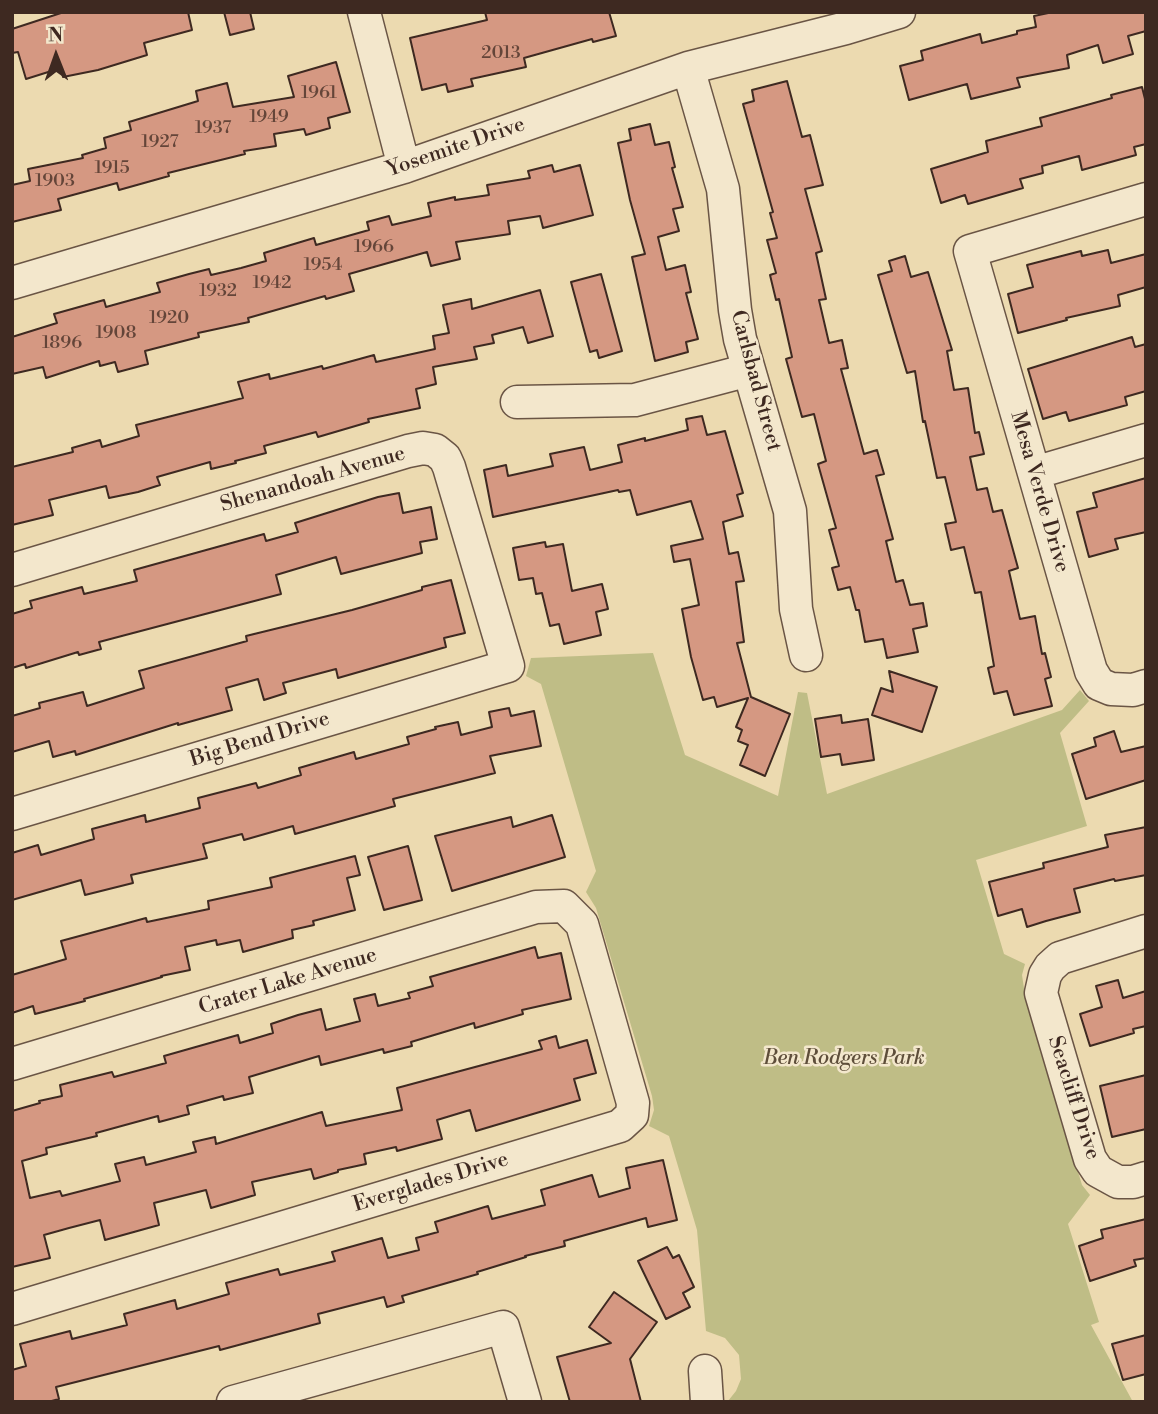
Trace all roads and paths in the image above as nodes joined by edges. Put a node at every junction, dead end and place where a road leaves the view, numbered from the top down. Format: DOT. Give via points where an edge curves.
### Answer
graph roads {
  1 [pos="365,12"];
  2 [pos="899,12"];
  3 [pos="688,68"];
  4 [pos="404,167"];
  5 [pos="1146,199"];
  6 [pos="12,283"];
  7 [pos="749,370"];
  8 [pos="517,402"];
  9 [pos="1146,440"];
  10 [pos="1034,473"];
  11 [pos="12,570"];
  12 [pos="806,655"];
  13 [pos="508,666"];
  14 [pos="1146,686"];
  15 [pos="12,814"];
  16 [pos="564,906"];
  17 [pos="1146,931"];
  18 [pos="12,1064"];
  19 [pos="1146,1178"];
  20 [pos="12,1309"];
  21 [pos="233,1402"];
  22 [pos="525,1402"];
  1 -- 4 [label="street"];
  2 -- 3 [label="street, Yosemite Drive"];
  3 -- 4 [label="street, Yosemite Drive"];
  3 -- 7 [label="street, Carlsbad Street" via="723,189 735,310"];
  4 -- 6 [label="street, Yosemite Drive"];
  5 -- 10 [label="street, Mesa Verde Drive" via="970,251"];
  7 -- 8 [label="street" via="635,400"];
  7 -- 12 [label="street, Carlsbad Street" via="790,510 796,610"];
  9 -- 10 [label="street"];
  10 -- 14 [label="street, Mesa Verde Drive" via="1091,671 1099,684 1111,689"];
  11 -- 13 [label="street, Shenandoah Avenue" via="408,451 435,450 449,467"];
  13 -- 15 [label="street, Big Bend Drive"];
  16 -- 18 [label="street, Crater Lake Avenue" via="536,907"];
  16 -- 20 [label="street, Everglades Drive" via="582,924 633,1103 632,1115 620,1126"];
  17 -- 19 [label="street, Seacliff Drive" via="1060,958 1045,975 1041,993 1090,1158 1098,1171 1118,1182"];
  21 -- 22 [label="street" via="503,1327"];
}
